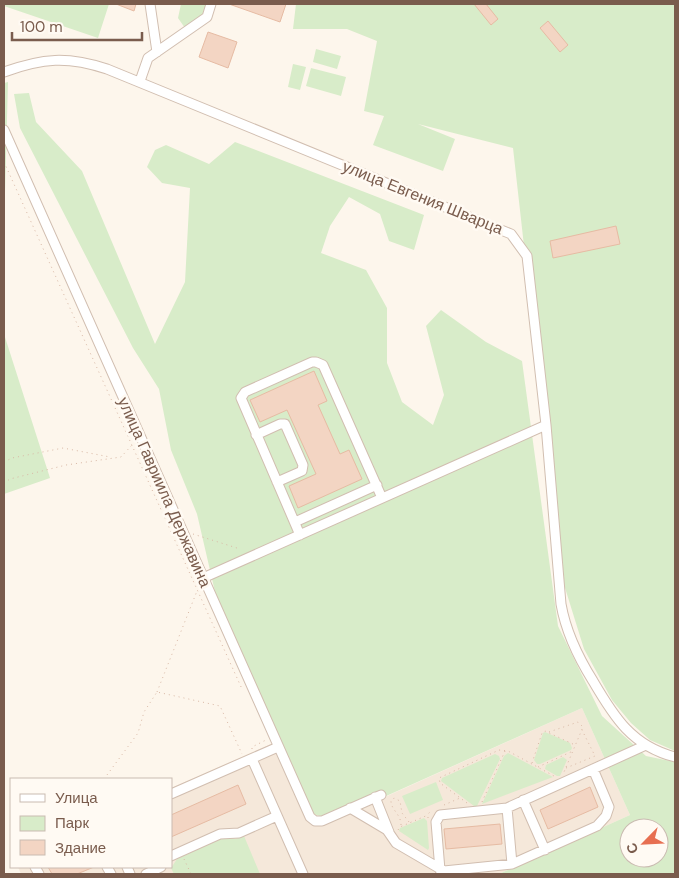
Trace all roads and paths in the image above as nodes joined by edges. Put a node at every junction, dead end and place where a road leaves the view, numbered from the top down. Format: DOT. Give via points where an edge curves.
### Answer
graph roads {
  1 [pos="150,4"];
  2 [pos="211,4"];
  3 [pos="157,52"];
  4 [pos="4,72"];
  5 [pos="140,81"];
  6 [pos="4,130"];
  7 [pos="4,162"];
  8 [pos="546,425"];
  9 [pos="256,435"];
  10 [pos="142,440"];
  11 [pos="132,445"];
  12 [pos="113,458"];
  13 [pos="4,462"];
  14 [pos="277,482"];
  15 [pos="4,483"];
  16 [pos="377,485"];
  17 [pos="382,498"];
  18 [pos="295,522"];
  19 [pos="184,534"];
  20 [pos="300,535"];
  21 [pos="174,539"];
  22 [pos="240,549"];
  23 [pos="203,578"];
  24 [pos="198,590"];
  25 [pos="156,692"];
  26 [pos="246,696"];
  27 [pos="582,730"];
  28 [pos="549,732"];
  29 [pos="266,740"];
  30 [pos="576,745"];
  31 [pos="646,745"];
  32 [pos="278,747"];
  33 [pos="505,750"];
  34 [pos="573,750"];
  35 [pos="675,757"];
  36 [pos="251,759"];
  37 [pos="532,764"];
  38 [pos="537,767"];
  39 [pos="565,769"];
  40 [pos="593,769"];
  41 [pos="105,778"];
  42 [pos="561,781"];
  43 [pos="172,794"];
  44 [pos="460,798"];
  45 [pos="523,800"];
  46 [pos="467,803"];
  47 [pos="350,808"];
  48 [pos="438,808"];
  49 [pos="507,808"];
  50 [pos="431,811"];
  51 [pos="477,811"];
  52 [pos="428,815"];
  53 [pos="277,816"];
  54 [pos="410,823"];
  55 [pos="429,823"];
  56 [pos="401,826"];
  57 [pos="395,834"];
  58 [pos="545,850"];
  59 [pos="181,852"];
  60 [pos="172,856"];
  61 [pos="512,864"];
  62 [pos="159,868"];
  63 [pos="440,870"];
  64 [pos="146,874"];
  65 [pos="191,874"];
  66 [pos="303,874"];
  1 -- 3 [label="street"];
  2 -- 3 [label="street" via="207,17"];
  3 -- 5 [label="street" via="148,58"];
  4 -- 5 [label="street, улица Евгения Шварца" via="38,62 78,60"];
  5 -- 8 [label="street, улица Евгения Шварца" via="512,234 527,256"];
  6 -- 10 [label="street, улица Гавриила Державина"];
  7 -- 11 [label="path"];
  8 -- 17 [label="street"];
  8 -- 31 [label="street, улица Евгения Шварца" via="565,625 579,658 614,716"];
  9 -- 14 [label="street"];
  9 -- 14 [label="street" via="284,424 300,457 303,470"];
  9 -- 16 [label="street" via="241,402 242,395 312,362 320,363"];
  10 -- 11 [label="path"];
  10 -- 19 [label="street, улица Гавриила Державина"];
  11 -- 12 [label="path" via="121,457"];
  11 -- 21 [label="path"];
  12 -- 13 [label="path" via="63,448"];
  12 -- 15 [label="path" via="66,465"];
  14 -- 18 [label="street"];
  16 -- 17 [label="street"];
  16 -- 18 [label="street"];
  17 -- 20 [label="street"];
  18 -- 20 [label="street"];
  19 -- 21 [label="path"];
  19 -- 22 [label="path" via="189,532"];
  19 -- 23 [label="street, улица Гавриила Державина"];
  20 -- 23 [label="street"];
  21 -- 24 [label="path"];
  23 -- 32 [label="street, улица Гавриила Державина"];
  24 -- 25 [label="path"];
  24 -- 26 [label="path"];
  25 -- 36 [label="path" via="220,706"];
  25 -- 41 [label="path" via="144,712 138,733"];
  27 -- 28 [label="path" via="578,722"];
  27 -- 30 [label="path"];
  27 -- 39 [label="path" via="595,756"];
  28 -- 30 [label="path"];
  28 -- 37 [label="path" via="542,733"];
  29 -- 36 [label="path" via="252,747"];
  30 -- 34 [label="path"];
  31 -- 35 [label="street, улица Евгения Шварца"];
  31 -- 40 [label="street"];
  32 -- 36 [label="street"];
  32 -- 47 [label="street, улица Гавриила Державина" via="312,820 322,821"];
  33 -- 37 [label="path"];
  33 -- 44 [label="path" via="439,778 440,783"];
  33 -- 51 [label="path"];
  34 -- 38 [label="path"];
  34 -- 39 [label="path"];
  36 -- 43 [label="street"];
  36 -- 53 [label="street"];
  37 -- 38 [label="path"];
  38 -- 42 [label="path"];
  39 -- 42 [label="path"];
  40 -- 42 [label="street"];
  40 -- 58 [label="street" via="610,807 606,816 597,826"];
  42 -- 45 [label="street"];
  44 -- 46 [label="path"];
  44 -- 48 [label="path"];
  45 -- 49 [label="street"];
  45 -- 58 [label="street"];
  47 -- 57 [label="street"];
  47 -- 57 [label="street" via="378,796"];
  49 -- 51 [label="street"];
  49 -- 61 [label="street"];
  50 -- 52 [label="path"];
  51 -- 63 [label="street" via="444,814 437,818"];
  52 -- 54 [label="path"];
  52 -- 55 [label="path"];
  53 -- 59 [label="street" via="239,833 222,833"];
  53 -- 66 [label="street"];
  54 -- 56 [label="path"];
  54 -- 56 [label="path" via="404,816 400,801 394,798 391,805 400,817"];
  56 -- 57 [label="path"];
  57 -- 63 [label="street" via="394,842"];
  58 -- 61 [label="street"];
  59 -- 60 [label="street"];
  59 -- 65 [label="path"];
  61 -- 63 [label="street"];
  62 -- 64 [label="street"];
}
